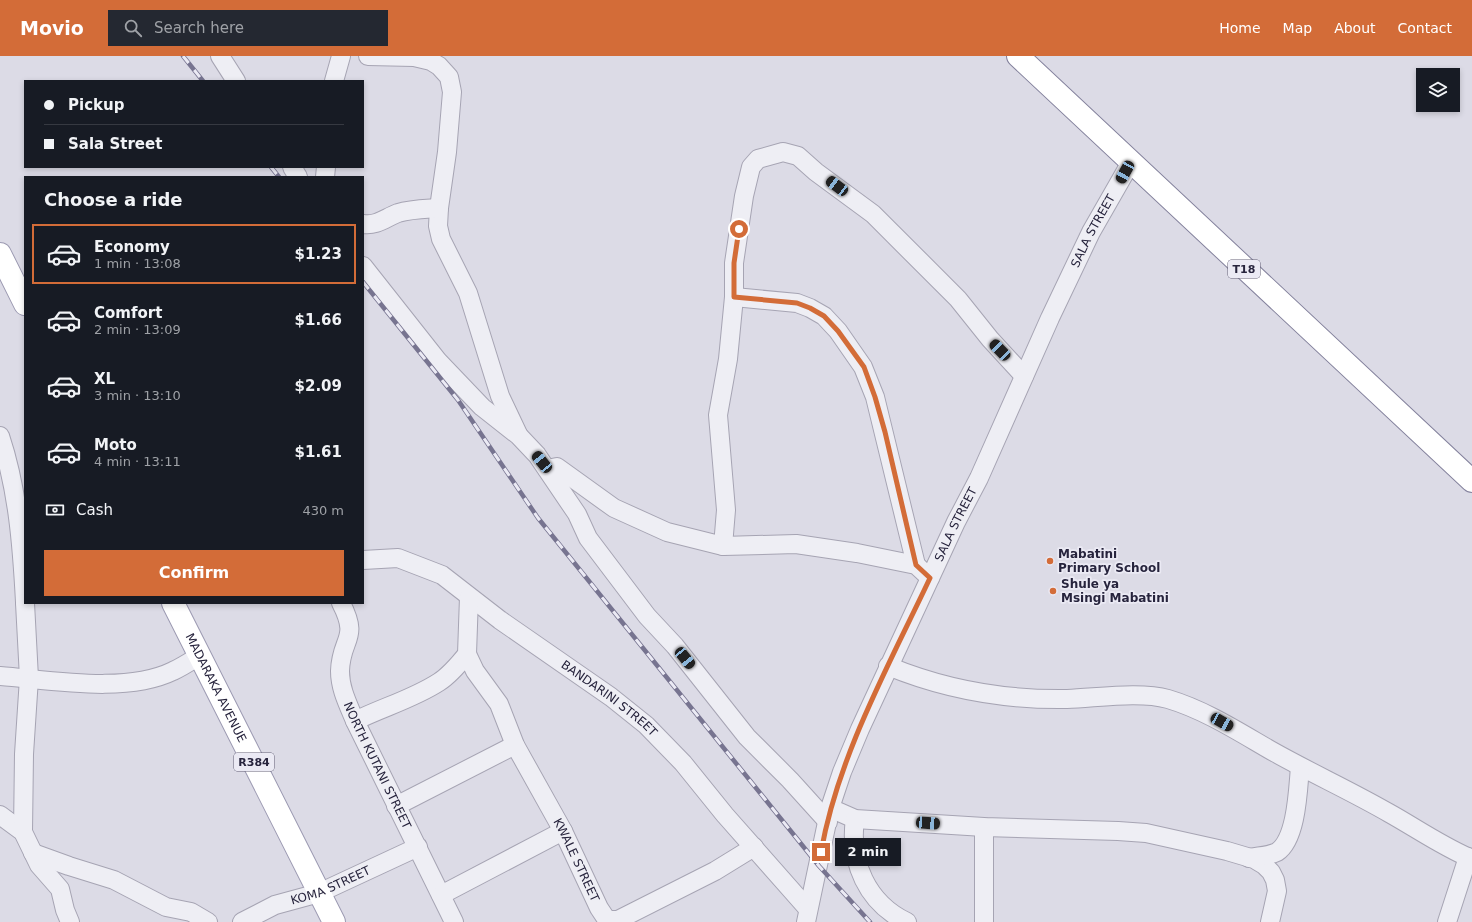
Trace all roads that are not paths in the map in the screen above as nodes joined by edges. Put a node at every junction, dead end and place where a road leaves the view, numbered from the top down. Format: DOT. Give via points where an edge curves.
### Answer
graph roads {
  1 [pos="220,56"];
  2 [pos="341,56"];
  3 [pos="368,56"];
  4 [pos="1018,56"];
  5 [pos="235,80"];
  6 [pos="334,80"];
  7 [pos="1131,162"];
  8 [pos="438,208"];
  9 [pos="364,224"];
  10 [pos="0,255"];
  11 [pos="364,267"];
  12 [pos="734,297"];
  13 [pos="24,302"];
  14 [pos="1024,376"];
  15 [pos="0,436"];
  16 [pos="518,436"];
  17 [pos="547,468"];
  18 [pos="1472,481"];
  19 [pos="724,546"];
  20 [pos="364,560"];
  21 [pos="916,565"];
  22 [pos="930,578"];
  23 [pos="24,591"];
  24 [pos="469,597"];
  25 [pos="25,604"];
  26 [pos="173,604"];
  27 [pos="341,604"];
  28 [pos="468,654"];
  29 [pos="199,656"];
  30 [pos="888,666"];
  31 [pos="0,676"];
  32 [pos="29,678"];
  33 [pos="355,720"];
  34 [pos="515,745"];
  35 [pos="1300,767"];
  36 [pos="396,806"];
  37 [pos="0,815"];
  38 [pos="829,815"];
  39 [pos="855,819"];
  40 [pos="984,827"];
  41 [pos="562,831"];
  42 [pos="22,832"];
  43 [pos="418,847"];
  44 [pos="754,847"];
  45 [pos="34,853"];
  46 [pos="1249,858"];
  47 [pos="1470,858"];
  48 [pos="319,892"];
  49 [pos="441,895"];
  50 [pos="807,915"];
  51 [pos="606,921"];
  52 [pos="70,922"];
  53 [pos="208,922"];
  54 [pos="242,922"];
  55 [pos="334,922"];
  56 [pos="454,922"];
  57 [pos="907,922"];
  58 [pos="984,922"];
  59 [pos="1270,922"];
  60 [pos="1446,922"];
  1 -- 5 [label="street"];
  2 -- 6 [label="street"];
  3 -- 8 [label="street" via="431,61 449,77 452,92"];
  4 -- 7 [label="main road, T18"];
  7 -- 14 [label="street, SALA STREET" via="1091,232"];
  7 -- 18 [label="main road, T18"];
  8 -- 9 [label="street" via="411,210 376,225"];
  8 -- 16 [label="street" via="441,239 468,293 500,396"];
  10 -- 13 [label="main road"];
  11 -- 16 [label="street" via="438,361 482,407"];
  12 -- 14 [label="street" via="734,263 751,167 758,159 777,153 790,153 798,156 873,214 958,300"];
  12 -- 19 [label="street" via="728,359 718,415 726,510"];
  12 -- 21 [label="street" via="797,303 810,308 824,316 838,331 864,367 875,397"];
  14 -- 22 [label="street, SALA STREET" via="979,478"];
  15 -- 23 [label="street" via="9,462 16,499"];
  16 -- 17 [label="street"];
  17 -- 19 [label="street" via="557,467 614,508 667,532"];
  17 -- 38 [label="street" via="577,514 588,538 647,616 675,646 746,737"];
  19 -- 21 [label="street" via="796,544"];
  20 -- 24 [label="street, BANDARINI STREET" via="398,558 413,563 442,575"];
  21 -- 22 [label="street"];
  22 -- 30 [label="street, SALA STREET"];
  24 -- 28 [label="street"];
  24 -- 44 [label="street, BANDARINI STREET" via="611,697 646,725 683,763"];
  25 -- 32 [label="street"];
  26 -- 29 [label="main road, MADARAKA AVENUE / R384"];
  27 -- 33 [label="street, NORTH KUTANI STREET" via="351,631 342,651 340,680"];
  28 -- 33 [label="street" via="440,681 416,695"];
  28 -- 34 [label="street, KWALE STREET" via="476,671 499,704"];
  29 -- 32 [label="street" via="172,672 132,682 96,683"];
  29 -- 48 [label="main road, MADARAKA AVENUE / R384"];
  30 -- 35 [label="street" via="937,684 974,693 1061,699 1139,696 1161,698 1222,722"];
  30 -- 38 [label="street, SALA STREET" via="845,765"];
  31 -- 32 [label="street"];
  32 -- 42 [label="street"];
  33 -- 36 [label="street, NORTH KUTANI STREET"];
  34 -- 36 [label="street"];
  34 -- 41 [label="street, KWALE STREET"];
  35 -- 46 [label="street" via="1294,816 1282,846 1272,854"];
  35 -- 47 [label="street"];
  36 -- 43 [label="street, NORTH KUTANI STREET"];
  37 -- 42 [label="street"];
  38 -- 39 [label="street"];
  38 -- 50 [label="street, SALA STREET"];
  39 -- 40 [label="street"];
  39 -- 57 [label="street" via="856,864 864,882 874,897"];
  40 -- 46 [label="street" via="1146,833"];
  40 -- 58 [label="street"];
  41 -- 49 [label="street"];
  41 -- 51 [label="street, KWALE STREET"];
  42 -- 45 [label="street"];
  43 -- 48 [label="street, KOMA STREET"];
  43 -- 49 [label="street, NORTH KUTANI STREET"];
  44 -- 50 [label="street, BANDARINI STREET"];
  44 -- 51 [label="street, KWALE STREET" via="680,889 618,920"];
  45 -- 52 [label="street" via="43,869 60,889"];
  45 -- 53 [label="street" via="114,880 166,907 191,912"];
  46 -- 59 [label="street" via="1264,865 1275,880 1275,902"];
  47 -- 60 [label="street"];
  48 -- 54 [label="street, KOMA STREET" via="275,905"];
  48 -- 55 [label="main road, MADARAKA AVENUE / R384"];
  49 -- 56 [label="street, NORTH KUTANI STREET"];
}
